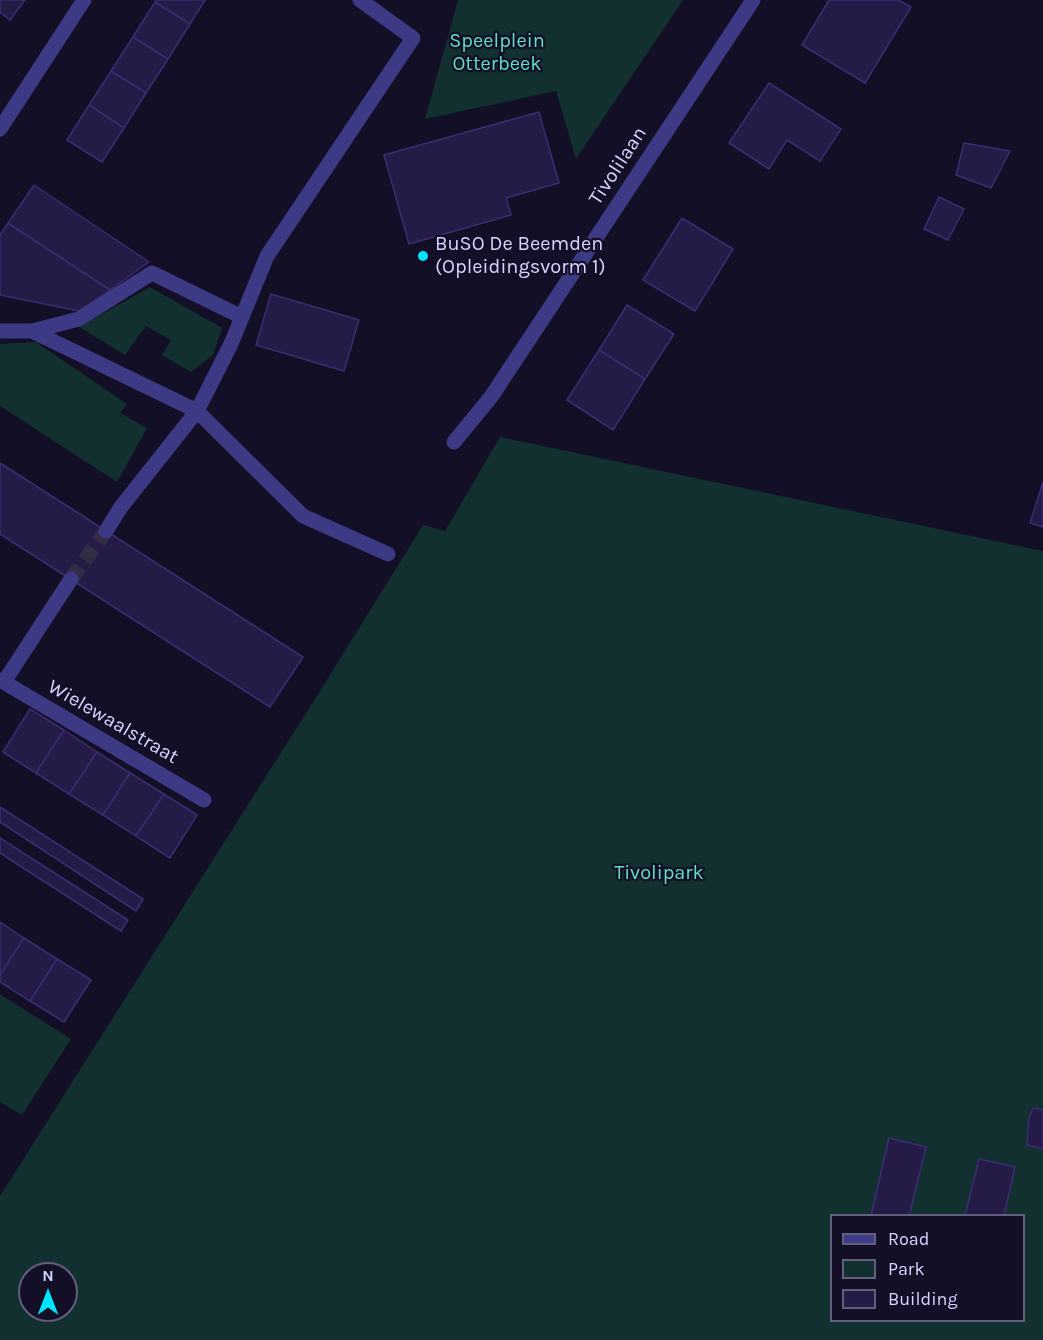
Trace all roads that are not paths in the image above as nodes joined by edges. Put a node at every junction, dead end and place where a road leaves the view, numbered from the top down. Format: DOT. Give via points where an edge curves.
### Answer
graph roads {
  1 [pos="84,0"];
  2 [pos="360,0"];
  3 [pos="753,0"];
  4 [pos="6,107"];
  5 [pos="0,129"];
  6 [pos="242,317"];
  7 [pos="32,330"];
  8 [pos="0,331"];
  9 [pos="197,411"];
  10 [pos="454,442"];
  11 [pos="106,531"];
  12 [pos="388,554"];
  13 [pos="71,579"];
  14 [pos="2,681"];
  15 [pos="204,800"];
  1 -- 4 [label="street"];
  2 -- 6 [label="street" via="414,38 267,256"];
  3 -- 10 [label="street, Tivolilaan" via="491,397"];
  4 -- 5 [label="street"];
  6 -- 7 [label="street" via="152,273 79,319"];
  6 -- 9 [label="street"];
  7 -- 8 [label="street"];
  7 -- 9 [label="street"];
  9 -- 11 [label="street"];
  9 -- 12 [label="street" via="303,516"];
  13 -- 14 [label="street"];
  14 -- 15 [label="street, Wielewaalstraat"];
}
